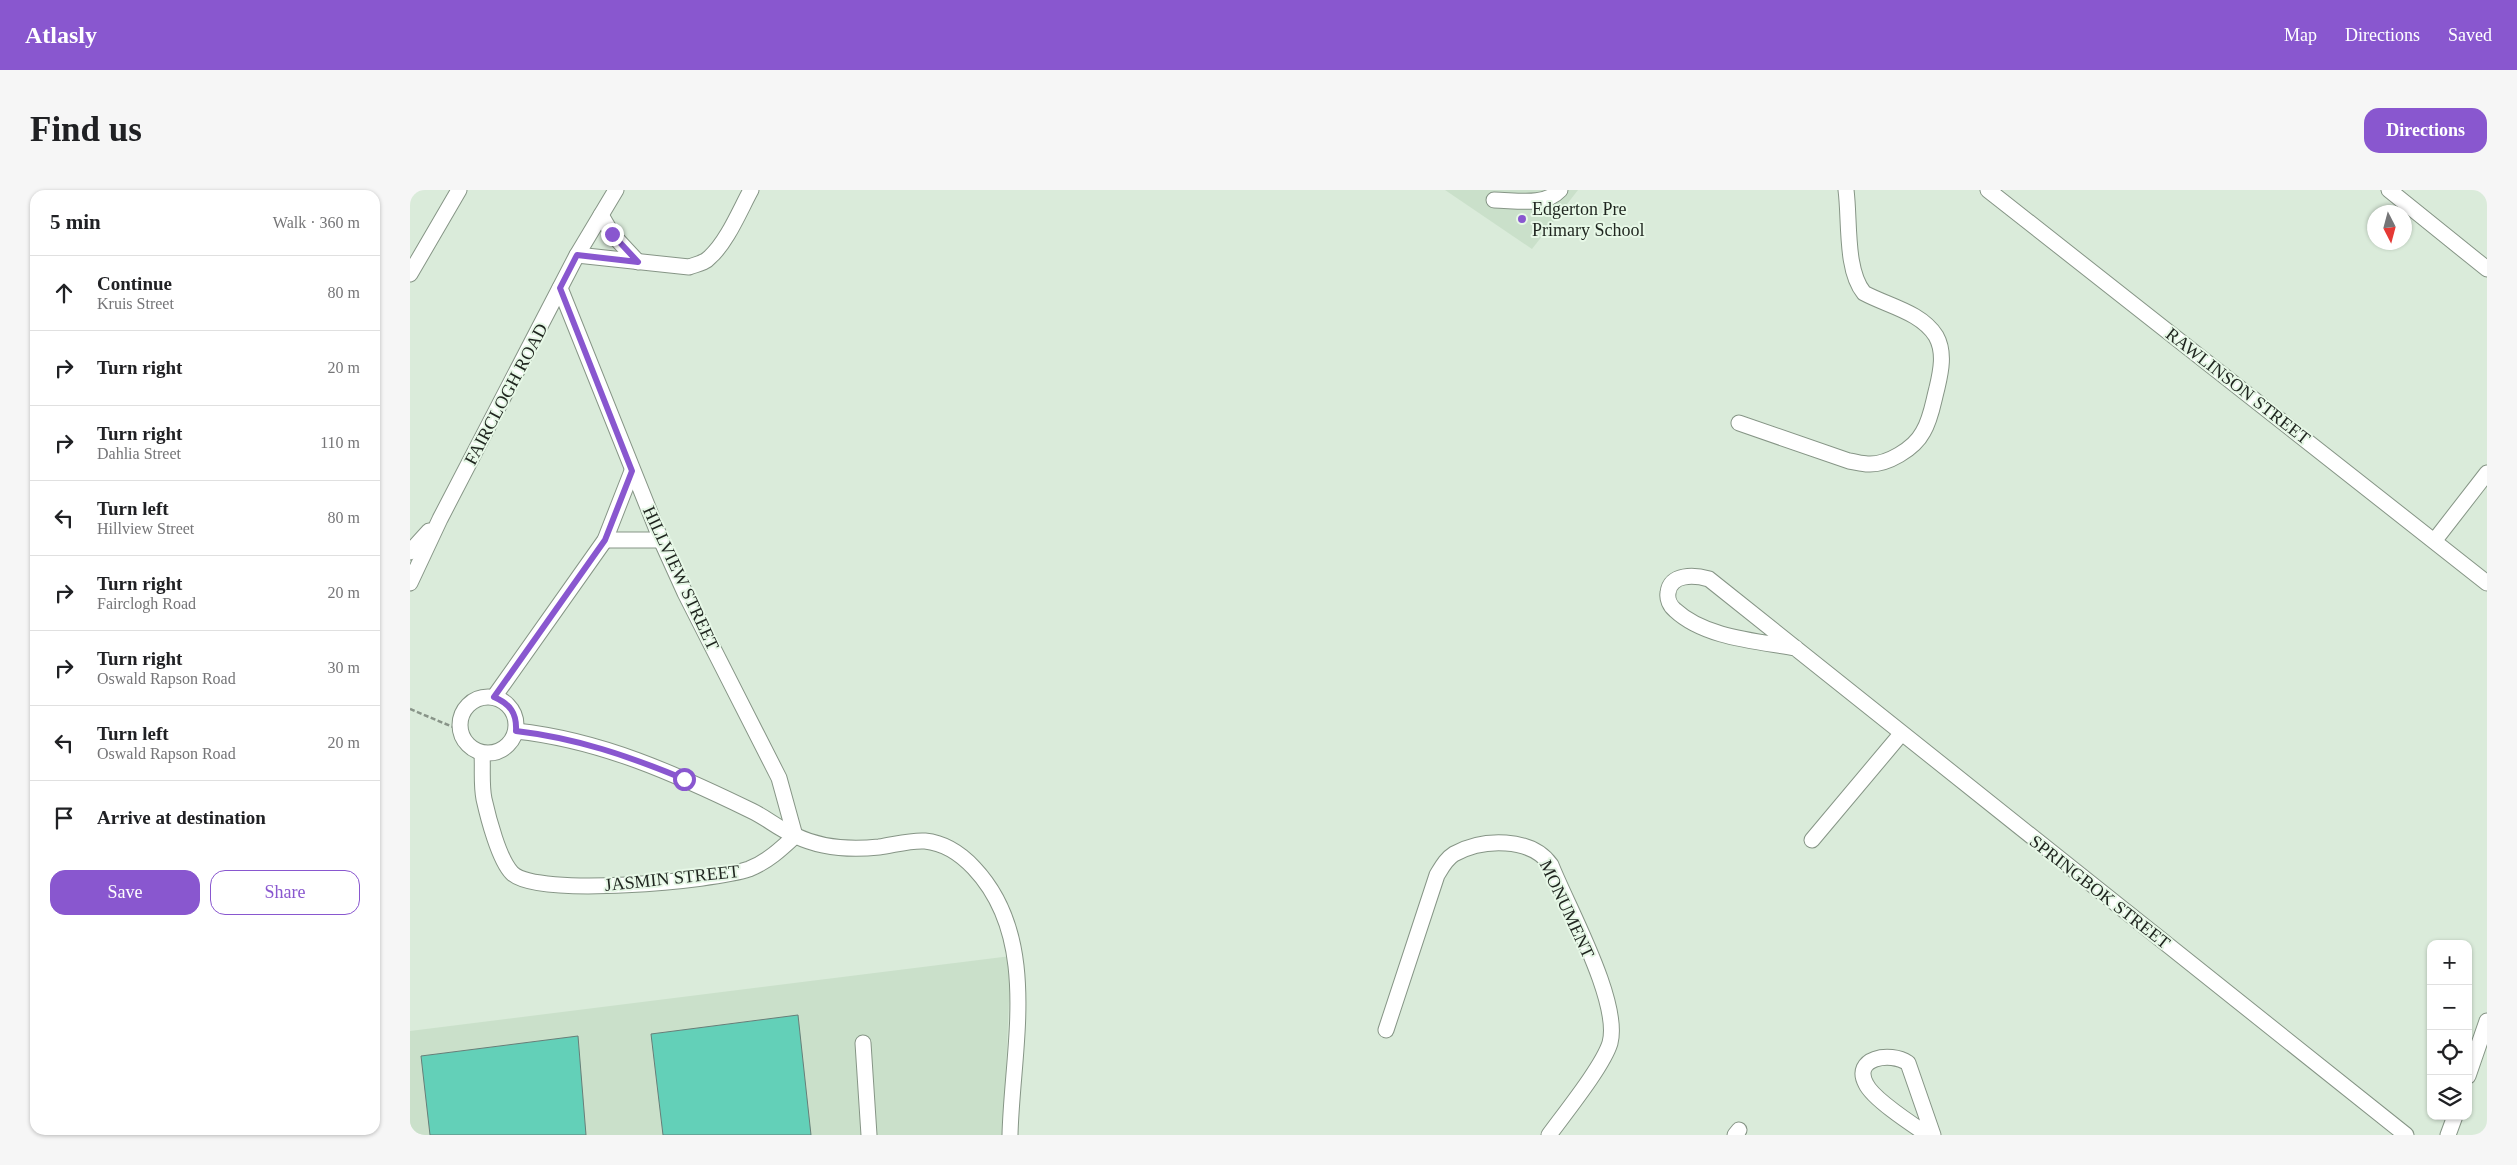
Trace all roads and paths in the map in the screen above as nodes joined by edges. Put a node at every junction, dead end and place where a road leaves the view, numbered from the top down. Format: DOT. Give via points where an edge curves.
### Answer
graph roads {
  1 [pos="459,190"];
  2 [pos="616,190"];
  3 [pos="752,190"];
  4 [pos="1560,190"];
  5 [pos="1846,190"];
  6 [pos="1988,190"];
  7 [pos="2389,190"];
  8 [pos="1494,200"];
  9 [pos="601,215"];
  10 [pos="577,255"];
  11 [pos="638,262"];
  12 [pos="2487,269"];
  13 [pos="410,274"];
  14 [pos="560,288"];
  15 [pos="1739,422"];
  16 [pos="632,471"];
  17 [pos="2487,473"];
  18 [pos="440,519"];
  19 [pos="605,540"];
  20 [pos="661,540"];
  21 [pos="2435,540"];
  22 [pos="410,552"];
  23 [pos="410,583"];
  24 [pos="2487,583"];
  25 [pos="1796,648"];
  26 [pos="494,697"];
  27 [pos="410,709"];
  28 [pos="460,730"];
  29 [pos="516,731"];
  30 [pos="1901,734"];
  31 [pos="482,753"];
  32 [pos="795,836"];
  33 [pos="1812,840"];
  34 [pos="2487,1021"];
  35 [pos="1386,1030"];
  36 [pos="863,1043"];
  37 [pos="2482,1054"];
  38 [pos="2469,1075"];
  39 [pos="2454,1120"];
  40 [pos="870,1135"];
  41 [pos="1010,1135"];
  42 [pos="1550,1135"];
  43 [pos="1928,1135"];
  44 [pos="1934,1135"];
  45 [pos="2406,1135"];
  46 [pos="2448,1135"];
  1 -- 13 [label="street"];
  2 -- 9 [label="street, FAIRCLOGH ROAD"];
  3 -- 11 [label="street" via="719,246 702,263 689,267"];
  4 -- 8 [label="street" via="1541,200"];
  5 -- 15 [label="street" via="1853,267 1858,286 1864,293 1924,322 1940,346 1942,370 1929,421 1913,444 1888,460 1868,464 1849,461"];
  6 -- 21 [label="street, RAWLINSON STREET"];
  7 -- 12 [label="street"];
  9 -- 10 [label="street, FAIRCLOGH ROAD"];
  9 -- 11 [label="street" via="612,234"];
  10 -- 11 [label="street"];
  10 -- 14 [label="street, FAIRCLOGH ROAD"];
  14 -- 16 [label="street, HILLVIEW STREET"];
  14 -- 18 [label="street, FAIRCLOGH ROAD"];
  16 -- 19 [label="street"];
  16 -- 20 [label="street, HILLVIEW STREET"];
  17 -- 21 [label="street"];
  18 -- 22 [label="street, FAIRCLOGH ROAD"];
  18 -- 23 [label="street, FAIRCLOGH ROAD"];
  19 -- 20 [label="street"];
  19 -- 26 [label="street"];
  20 -- 32 [label="street, HILLVIEW STREET" via="780,778"];
  21 -- 24 [label="street, RAWLINSON STREET"];
  25 -- 25 [label="street, SPRINGBOK STREET" via="1709,579 1693,575 1673,581 1669,587 1668,602 1674,610 1698,625 1732,636"];
  25 -- 30 [label="street, SPRINGBOK STREET"];
  26 -- 28 [label="street" via="472,701 464,709"];
  26 -- 29 [label="street" via="512,709"];
  27 -- 28 [label="path"];
  28 -- 31 [label="street" via="464,741"];
  29 -- 31 [label="street" via="504,749"];
  29 -- 32 [label="street" via="554,735 633,758 755,812"];
  30 -- 33 [label="street"];
  30 -- 45 [label="street, SPRINGBOK STREET"];
  31 -- 32 [label="street, JASMIN STREET" via="484,798 495,836 506,864 521,880 596,886 724,875 749,869 772,857"];
  32 -- 41 [label="street" via="817,844 858,848 924,841 947,846 981,875 1007,918 1018,996"];
  34 -- 37 [label="street"];
  35 -- 42 [label="street, MONUMENT" via="1437,875 1445,862 1453,854 1487,844 1516,844 1544,854 1589,953 1610,1008 1612,1029 1603,1058"];
  36 -- 40 [label="street"];
  37 -- 38 [label="street"];
  39 -- 46 [label="street"];
  43 -- 44 [label="street" via="1870,1090 1864,1078 1865,1067 1872,1061 1881,1056 1892,1056 1908,1063"];
}
